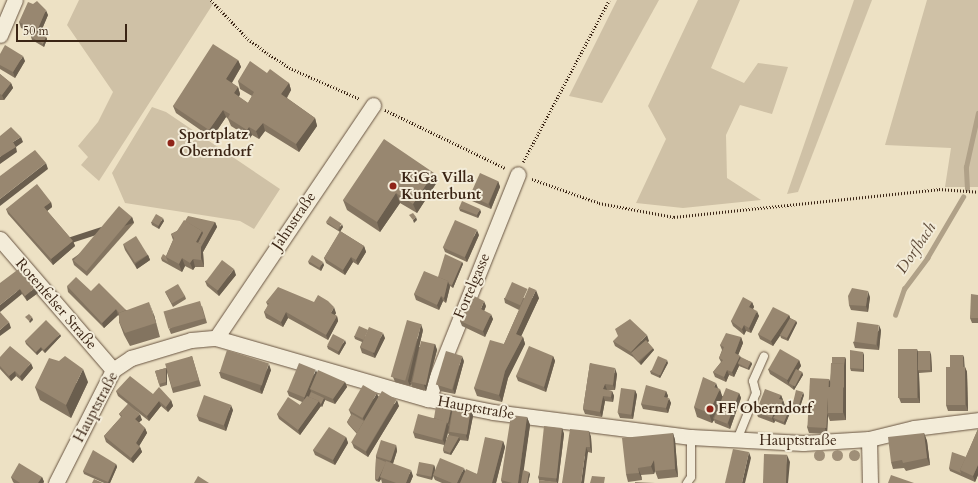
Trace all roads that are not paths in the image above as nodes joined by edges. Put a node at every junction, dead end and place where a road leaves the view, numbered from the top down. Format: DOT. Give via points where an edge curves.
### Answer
graph roads {
  1 [pos="15,0"];
  2 [pos="0,35"];
  3 [pos="373,105"];
  4 [pos="518,174"];
  5 [pos="0,239"];
  6 [pos="216,338"];
  7 [pos="764,356"];
  8 [pos="113,370"];
  9 [pos="428,399"];
  10 [pos="978,420"];
  11 [pos="690,438"];
  12 [pos="869,439"];
  13 [pos="737,440"];
  14 [pos="56,483"];
  15 [pos="687,483"];
  16 [pos="870,483"];
  1 -- 2 [label="street"];
  3 -- 6 [label="street, Jahnstraße"];
  4 -- 9 [label="street, Fortelgasse"];
  5 -- 8 [label="street, Rotenfelser Straße"];
  6 -- 8 [label="street, Hauptstraße" via="191,340 131,358"];
  6 -- 9 [label="street, Hauptstraße"];
  7 -- 13 [label="lane" via="753,381 756,393"];
  8 -- 14 [label="street, Hauptstraße"];
  9 -- 11 [label="street, Hauptstraße" via="493,412"];
  10 -- 12 [label="street, Hauptstraße" via="914,428"];
  11 -- 13 [label="street, Hauptstraße"];
  11 -- 15 [label="lane" via="691,477"];
  12 -- 13 [label="street, Hauptstraße" via="803,443"];
  12 -- 16 [label="street"];
}
